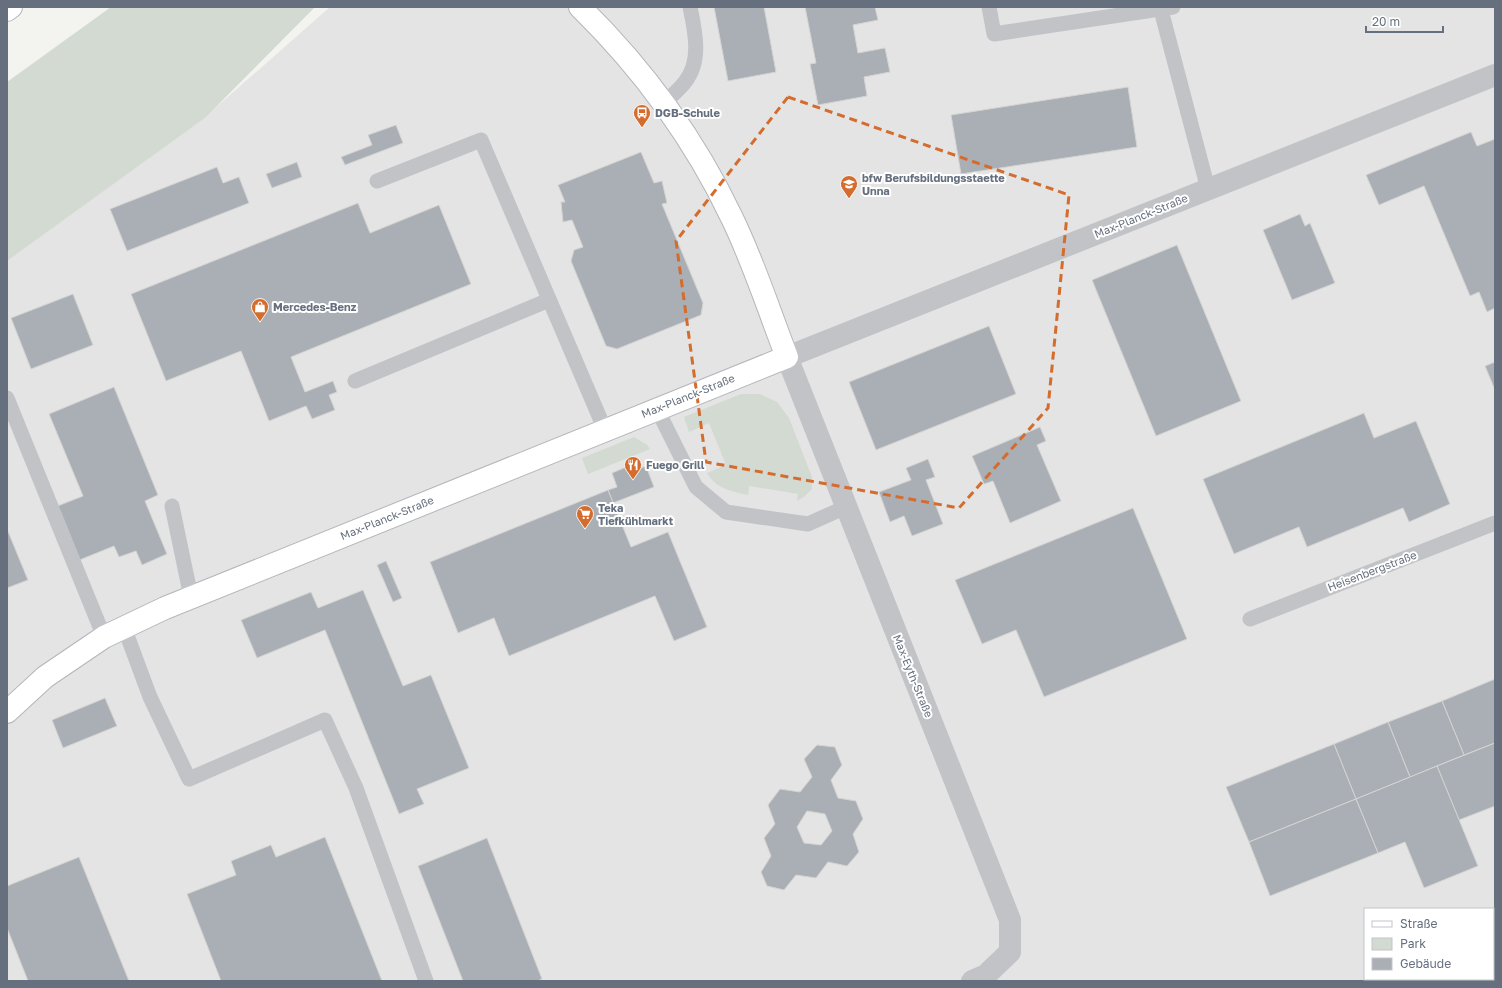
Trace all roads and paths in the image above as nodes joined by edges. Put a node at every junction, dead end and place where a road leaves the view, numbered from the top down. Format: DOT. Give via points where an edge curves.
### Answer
graph roads {
  1 [pos="11,7"];
  2 [pos="580,7"];
  3 [pos="690,7"];
  4 [pos="989,7"];
  5 [pos="1167,8"];
  6 [pos="7,10"];
  7 [pos="1495,75"];
  8 [pos="663,104"];
  9 [pos="376,181"];
  10 [pos="1208,189"];
  11 [pos="549,300"];
  12 [pos="787,357"];
  13 [pos="356,381"];
  14 [pos="7,398"];
  15 [pos="657,409"];
  16 [pos="605,430"];
  17 [pos="172,506"];
  18 [pos="846,507"];
  19 [pos="1495,523"];
  20 [pos="192,597"];
  21 [pos="1250,619"];
  22 [pos="124,628"];
  23 [pos="104,637"];
  24 [pos="7,712"];
  25 [pos="426,981"];
  26 [pos="972,981"];
  1 -- 6 [label="main road"];
  2 -- 8 [label="main road" via="622,52"];
  3 -- 8 [label="lane" via="695,30 695,63 686,81"];
  4 -- 5 [label="lane" via="994,34"];
  5 -- 10 [label="lane"];
  7 -- 10 [label="street, Max-Planck-Straße"];
  8 -- 12 [label="main road" via="691,144 733,219"];
  9 -- 11 [label="lane" via="481,140"];
  10 -- 12 [label="street, Max-Planck-Straße"];
  11 -- 13 [label="lane"];
  11 -- 16 [label="lane"];
  12 -- 15 [label="main road, Max-Planck-Straße"];
  12 -- 18 [label="street, Max-Eyth-Straße"];
  14 -- 23 [label="lane"];
  15 -- 16 [label="main road, Max-Planck-Straße"];
  15 -- 18 [label="lane" via="696,487 726,512 808,524"];
  16 -- 20 [label="main road, Max-Planck-Straße"];
  17 -- 20 [label="lane"];
  18 -- 26 [label="street, Max-Eyth-Straße" via="1010,920 1010,952 986,975"];
  19 -- 21 [label="lane, Heisenbergstraße"];
  20 -- 22 [label="main road, Max-Planck-Straße"];
  22 -- 23 [label="main road, Max-Planck-Straße"];
  22 -- 25 [label="lane" via="150,697 189,779 325,720 356,788"];
  23 -- 24 [label="main road, Max-Planck-Straße" via="45,677"];
}
